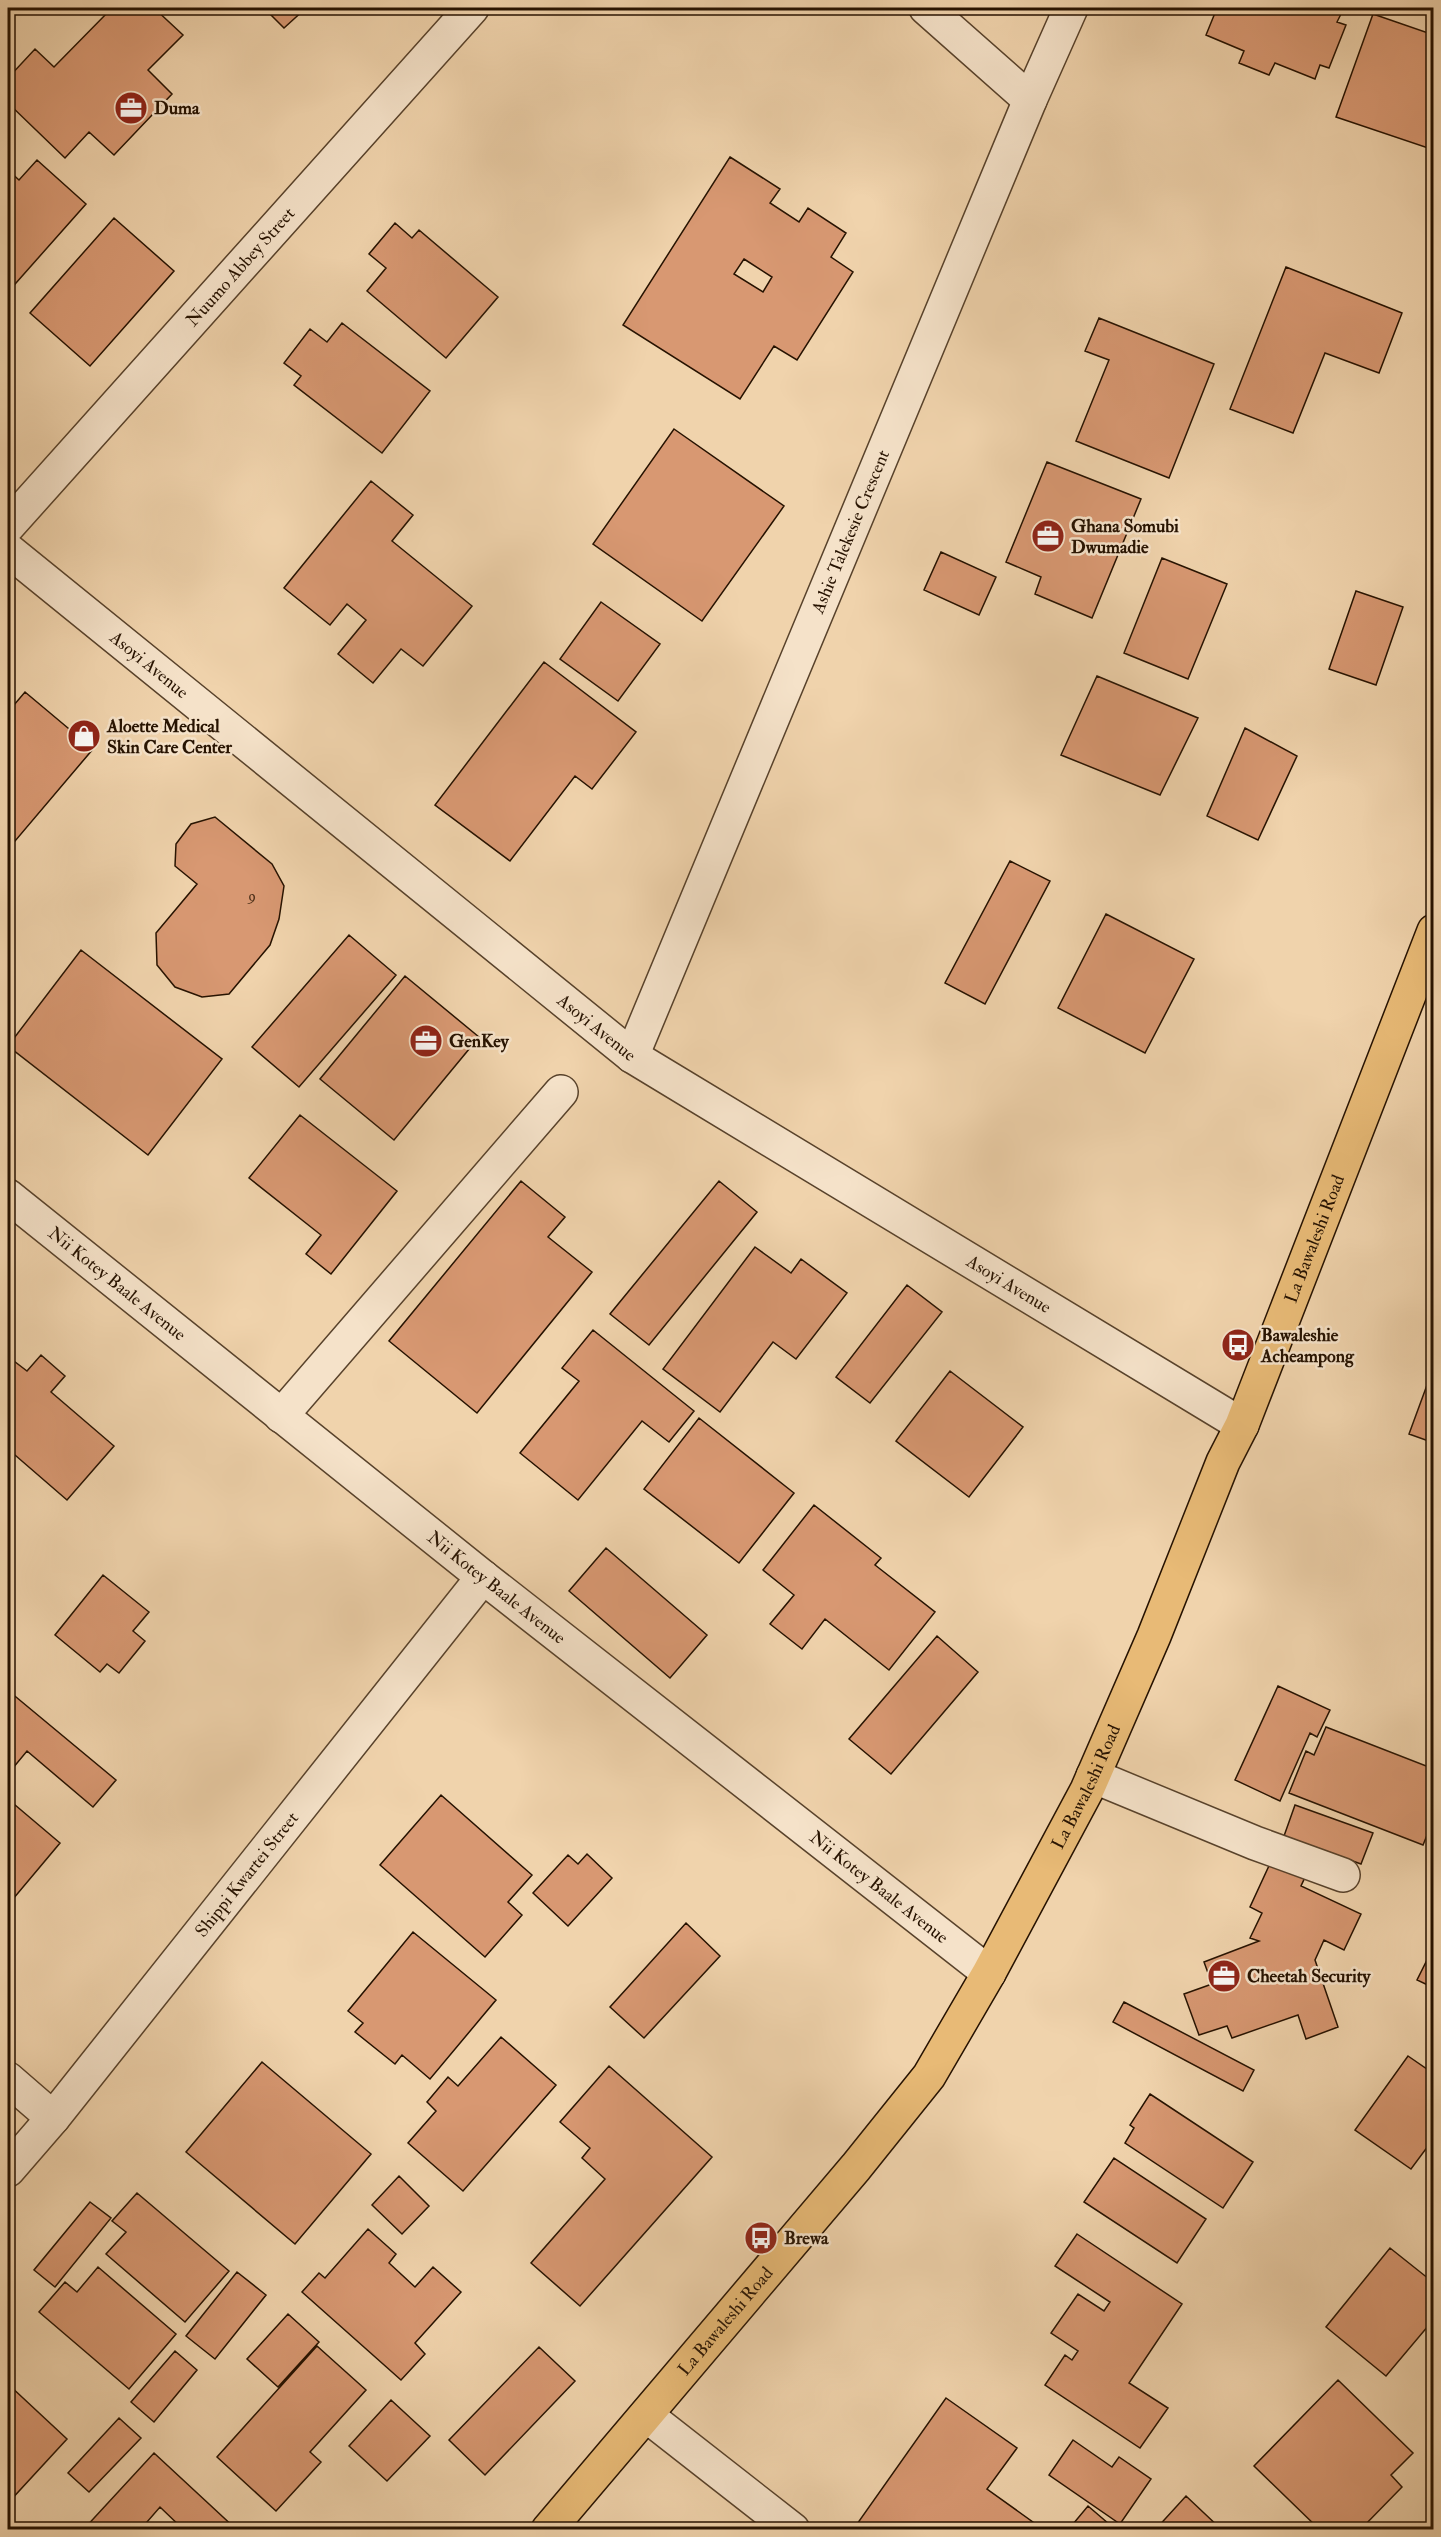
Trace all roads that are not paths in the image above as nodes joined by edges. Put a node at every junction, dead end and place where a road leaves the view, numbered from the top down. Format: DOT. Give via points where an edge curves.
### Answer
graph roads {
  1 [pos="472,8"];
  2 [pos="926,8"];
  3 [pos="1071,8"];
  4 [pos="1030,100"];
  5 [pos="8,526"];
  6 [pos="8,550"];
  7 [pos="1434,931"];
  8 [pos="632,1056"];
  9 [pos="561,1092"];
  10 [pos="8,1196"];
  11 [pos="281,1416"];
  12 [pos="1242,1425"];
  13 [pos="483,1577"];
  14 [pos="1093,1776"];
  15 [pos="1343,1875"];
  16 [pos="989,1973"];
  17 [pos="8,2079"];
  18 [pos="53,2118"];
  19 [pos="8,2170"];
  20 [pos="646,2415"];
  21 [pos="548,2529"];
  22 [pos="793,2529"];
  1 -- 5 [label="street, Nuumo Abbey Street"];
  2 -- 4 [label="street"];
  3 -- 4 [label="street, Ashie Talekesie Crescent"];
  4 -- 8 [label="street, Ashie Talekesie Crescent"];
  6 -- 8 [label="street, Asoyi Avenue"];
  7 -- 12 [label="main road, La Bawaleshi Road"];
  8 -- 12 [label="street, Asoyi Avenue"];
  9 -- 11 [label="street"];
  10 -- 11 [label="street, Nii Kotey Baale Avenue"];
  11 -- 13 [label="street, Nii Kotey Baale Avenue"];
  12 -- 14 [label="main road, La Bawaleshi Road" via="1223,1462"];
  13 -- 16 [label="street, Nii Kotey Baale Avenue"];
  13 -- 18 [label="street, Shippi Kwartei Street"];
  14 -- 15 [label="street"];
  14 -- 16 [label="main road, La Bawaleshi Road"];
  16 -- 20 [label="main road, La Bawaleshi Road" via="929,2076"];
  17 -- 18 [label="street"];
  18 -- 19 [label="street, Shippi Kwartei Street"];
  20 -- 21 [label="main road, La Bawaleshi Road"];
  20 -- 22 [label="street"];
}
